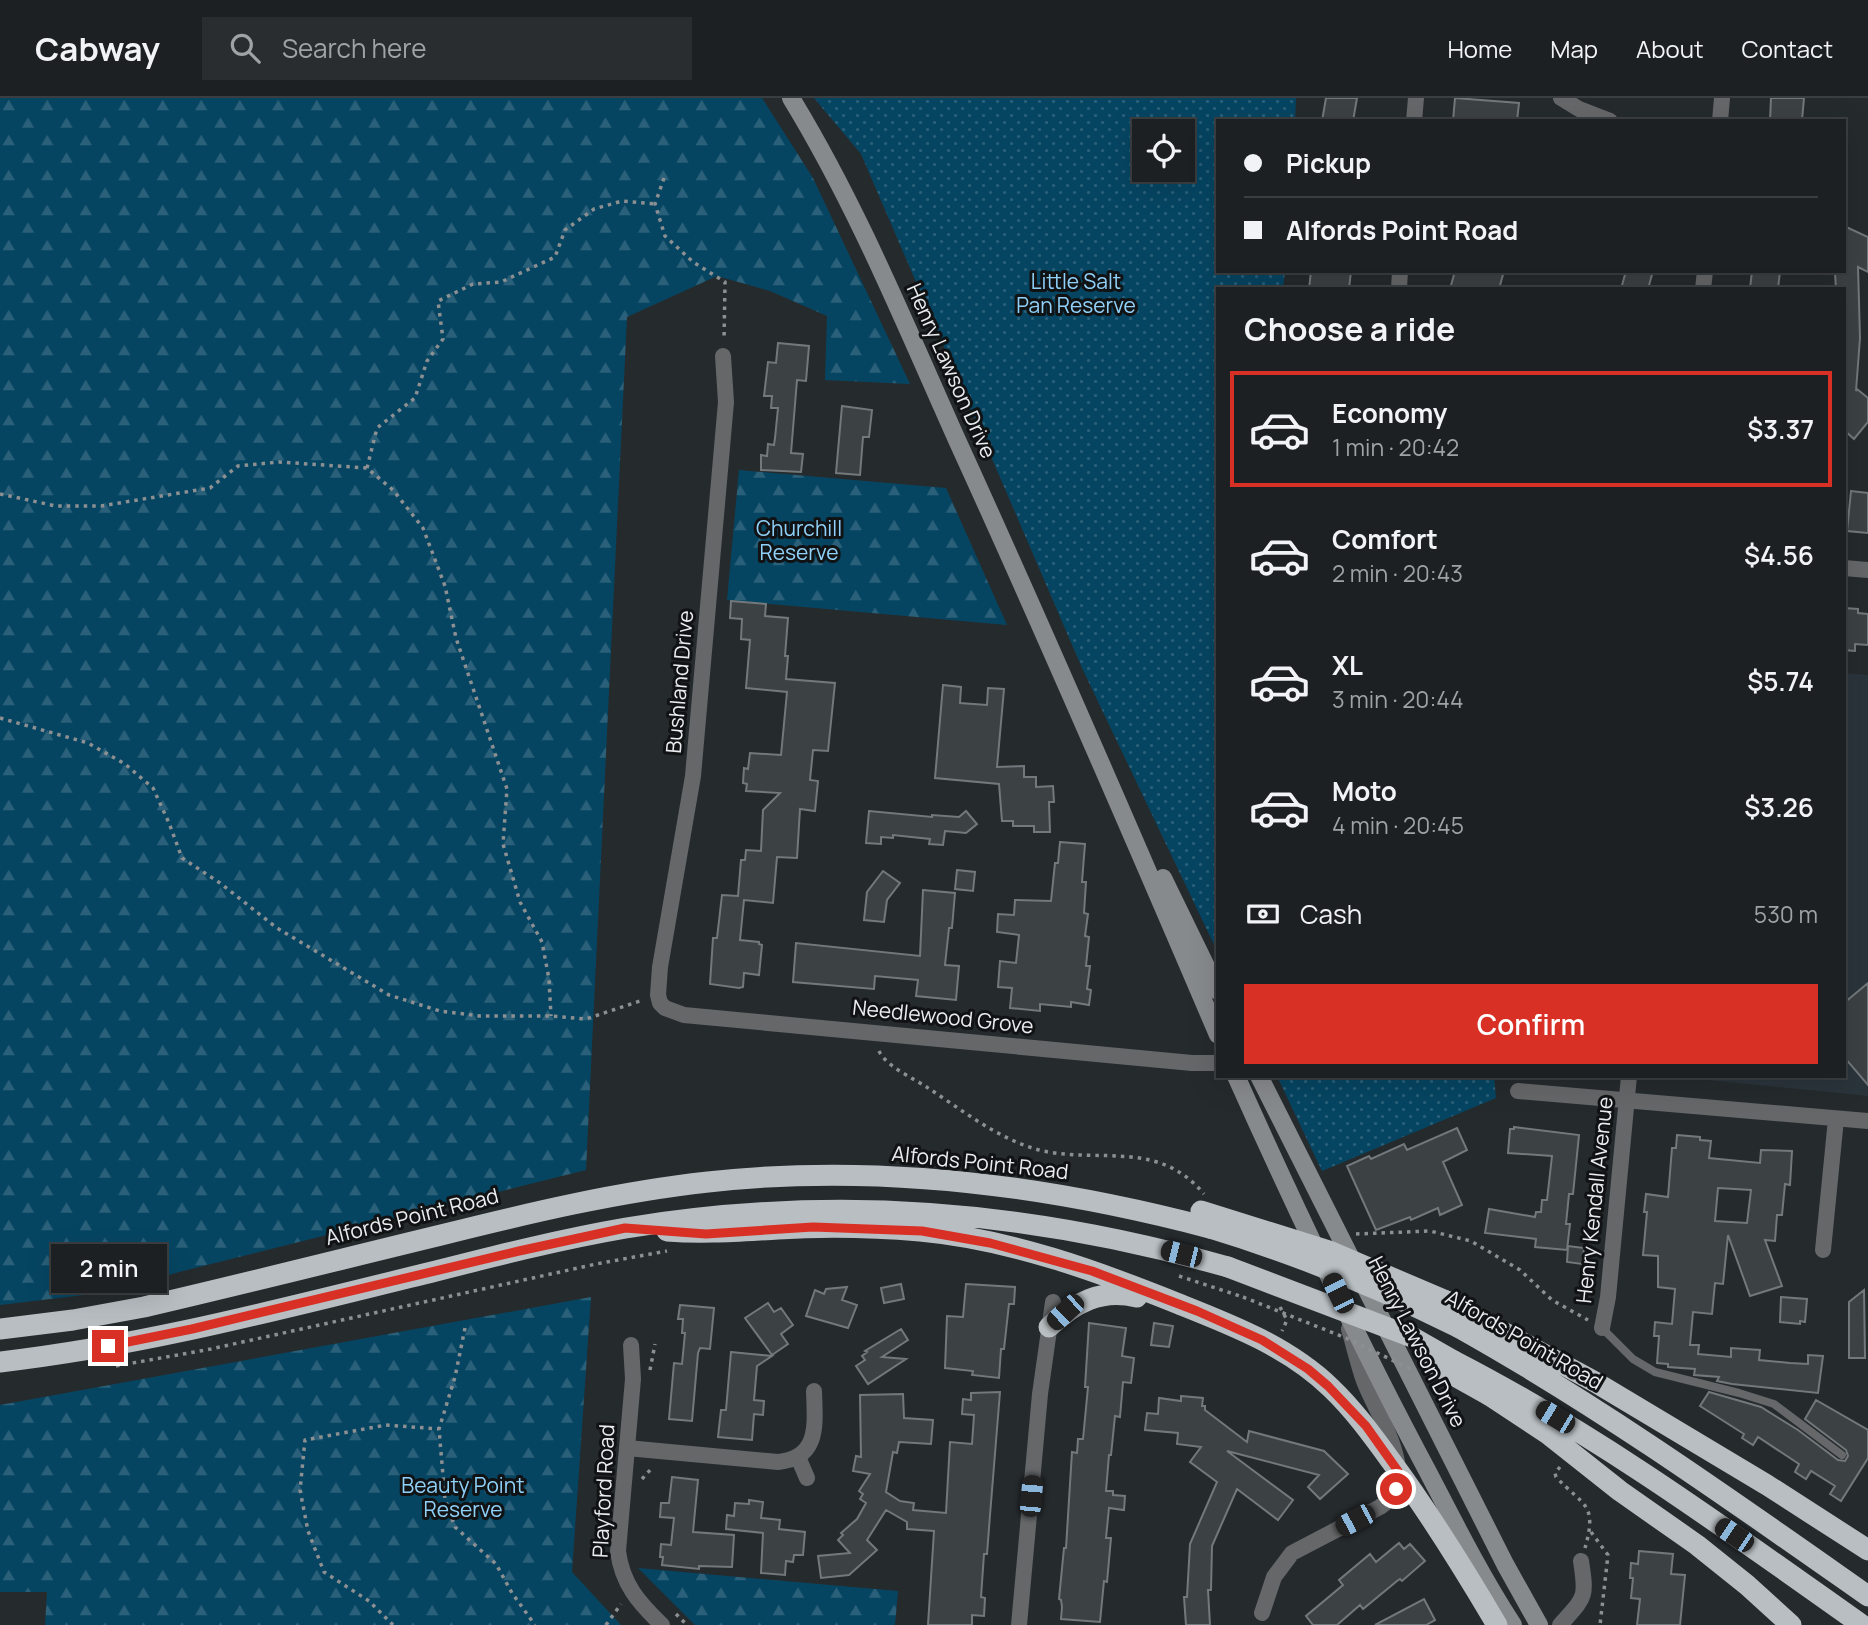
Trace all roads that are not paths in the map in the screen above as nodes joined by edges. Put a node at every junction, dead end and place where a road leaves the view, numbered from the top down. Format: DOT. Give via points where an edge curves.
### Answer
graph roads {
  1 [pos="791,98"];
  2 [pos="1416,98"];
  3 [pos="1561,98"];
  4 [pos="1722,98"];
  5 [pos="1414,119"];
  6 [pos="1605,119"];
  7 [pos="1720,119"];
  8 [pos="723,356"];
  9 [pos="1846,568"];
  10 [pos="1868,570"];
  11 [pos="1060,667"];
  12 [pos="1216,987"];
  13 [pos="662,1002"];
  14 [pos="1216,1030"];
  15 [pos="1216,1063"];
  16 [pos="1237,1078"];
  17 [pos="1260,1078"];
  18 [pos="1629,1078"];
  19 [pos="1518,1091"];
  20 [pos="1627,1100"];
  21 [pos="1836,1118"];
  22 [pos="1868,1121"];
  23 [pos="1205,1220"];
  24 [pos="625,1228"];
  25 [pos="1823,1250"];
  26 [pos="1338,1293"];
  27 [pos="1053,1302"];
  28 [pos="1197,1311"];
  29 [pos="1049,1327"];
  30 [pos="1602,1328"];
  31 [pos="0,1329"];
  32 [pos="631,1345"];
  33 [pos="0,1362"];
  34 [pos="1492,1388"];
  35 [pos="814,1391"];
  36 [pos="627,1448"];
  37 [pos="1842,1455"];
  38 [pos="798,1457"];
  39 [pos="1398,1471"];
  40 [pos="807,1478"];
  41 [pos="1868,1549"];
  42 [pos="1581,1561"];
  43 [pos="1868,1596"];
  44 [pos="1262,1614"];
  45 [pos="662,1625"];
  46 [pos="1019,1625"];
  47 [pos="1497,1625"];
  48 [pos="1513,1625"];
  49 [pos="1539,1625"];
  50 [pos="1560,1625"];
  51 [pos="1791,1625"];
  52 [pos="1862,1625"];
  1 -- 11 [label="main road, Henry Lawson Drive" via="844,191"];
  2 -- 5 [label="street"];
  3 -- 6 [label="street"];
  4 -- 7 [label="street"];
  8 -- 13 [label="street, Bushland Drive" via="725,425 694,765 662,951"];
  9 -- 10 [label="street"];
  11 -- 12 [label="main road, Henry Lawson Drive"];
  11 -- 14 [label="main road, Henry Lawson Drive"];
  13 -- 15 [label="street, Needlewood Grove" via="684,1014"];
  16 -- 26 [label="main road"];
  17 -- 49 [label="main road, Henry Lawson Drive"];
  18 -- 20 [label="street, Henry Kendall Avenue"];
  19 -- 20 [label="street"];
  20 -- 21 [label="street"];
  20 -- 30 [label="street, Henry Kendall Avenue"];
  21 -- 22 [label="street"];
  21 -- 25 [label="street"];
  23 -- 31 [label="highway, Alfords Point Road" via="1026,1190 864,1174 741,1179 629,1192 144,1307"];
  23 -- 41 [label="highway, bridge" via="1329,1251 1446,1301 1595,1382"];
  23 -- 43 [label="highway, Alfords Point Road, bridge" via="1332,1269 1458,1327 1634,1434"];
  24 -- 28 [label="highway" via="706,1234 848,1228 949,1235 1069,1264"];
  24 -- 33 [label="highway" via="192,1329"];
  24 -- 34 [label="highway, bridge" via="797,1210 926,1212 1079,1231 1228,1267 1300,1293 1412,1338"];
  26 -- 39 [label="street" via="1364,1382 1393,1446"];
  26 -- 48 [label="main road" via="1470,1553"];
  27 -- 29 [label="street"];
  28 -- 29 [label="highway" via="1112,1293 1075,1305"];
  28 -- 39 [label="highway" via="1262,1340 1308,1369 1348,1406"];
  29 -- 46 [label="street"];
  30 -- 37 [label="lane" via="1633,1359 1655,1372 1774,1404"];
  32 -- 36 [label="street, Playford Road"];
  34 -- 51 [label="highway" via="1620,1491 1697,1545"];
  34 -- 52 [label="highway" via="1651,1478"];
  35 -- 38 [label="street" via="812,1438"];
  36 -- 38 [label="street" via="778,1462"];
  36 -- 45 [label="street, Playford Road" via="618,1551 631,1592"];
  38 -- 40 [label="street"];
  39 -- 44 [label="street" via="1390,1500 1292,1553 1274,1577"];
  39 -- 47 [label="highway" via="1443,1534"];
  42 -- 50 [label="street" via="1582,1601"];
}
